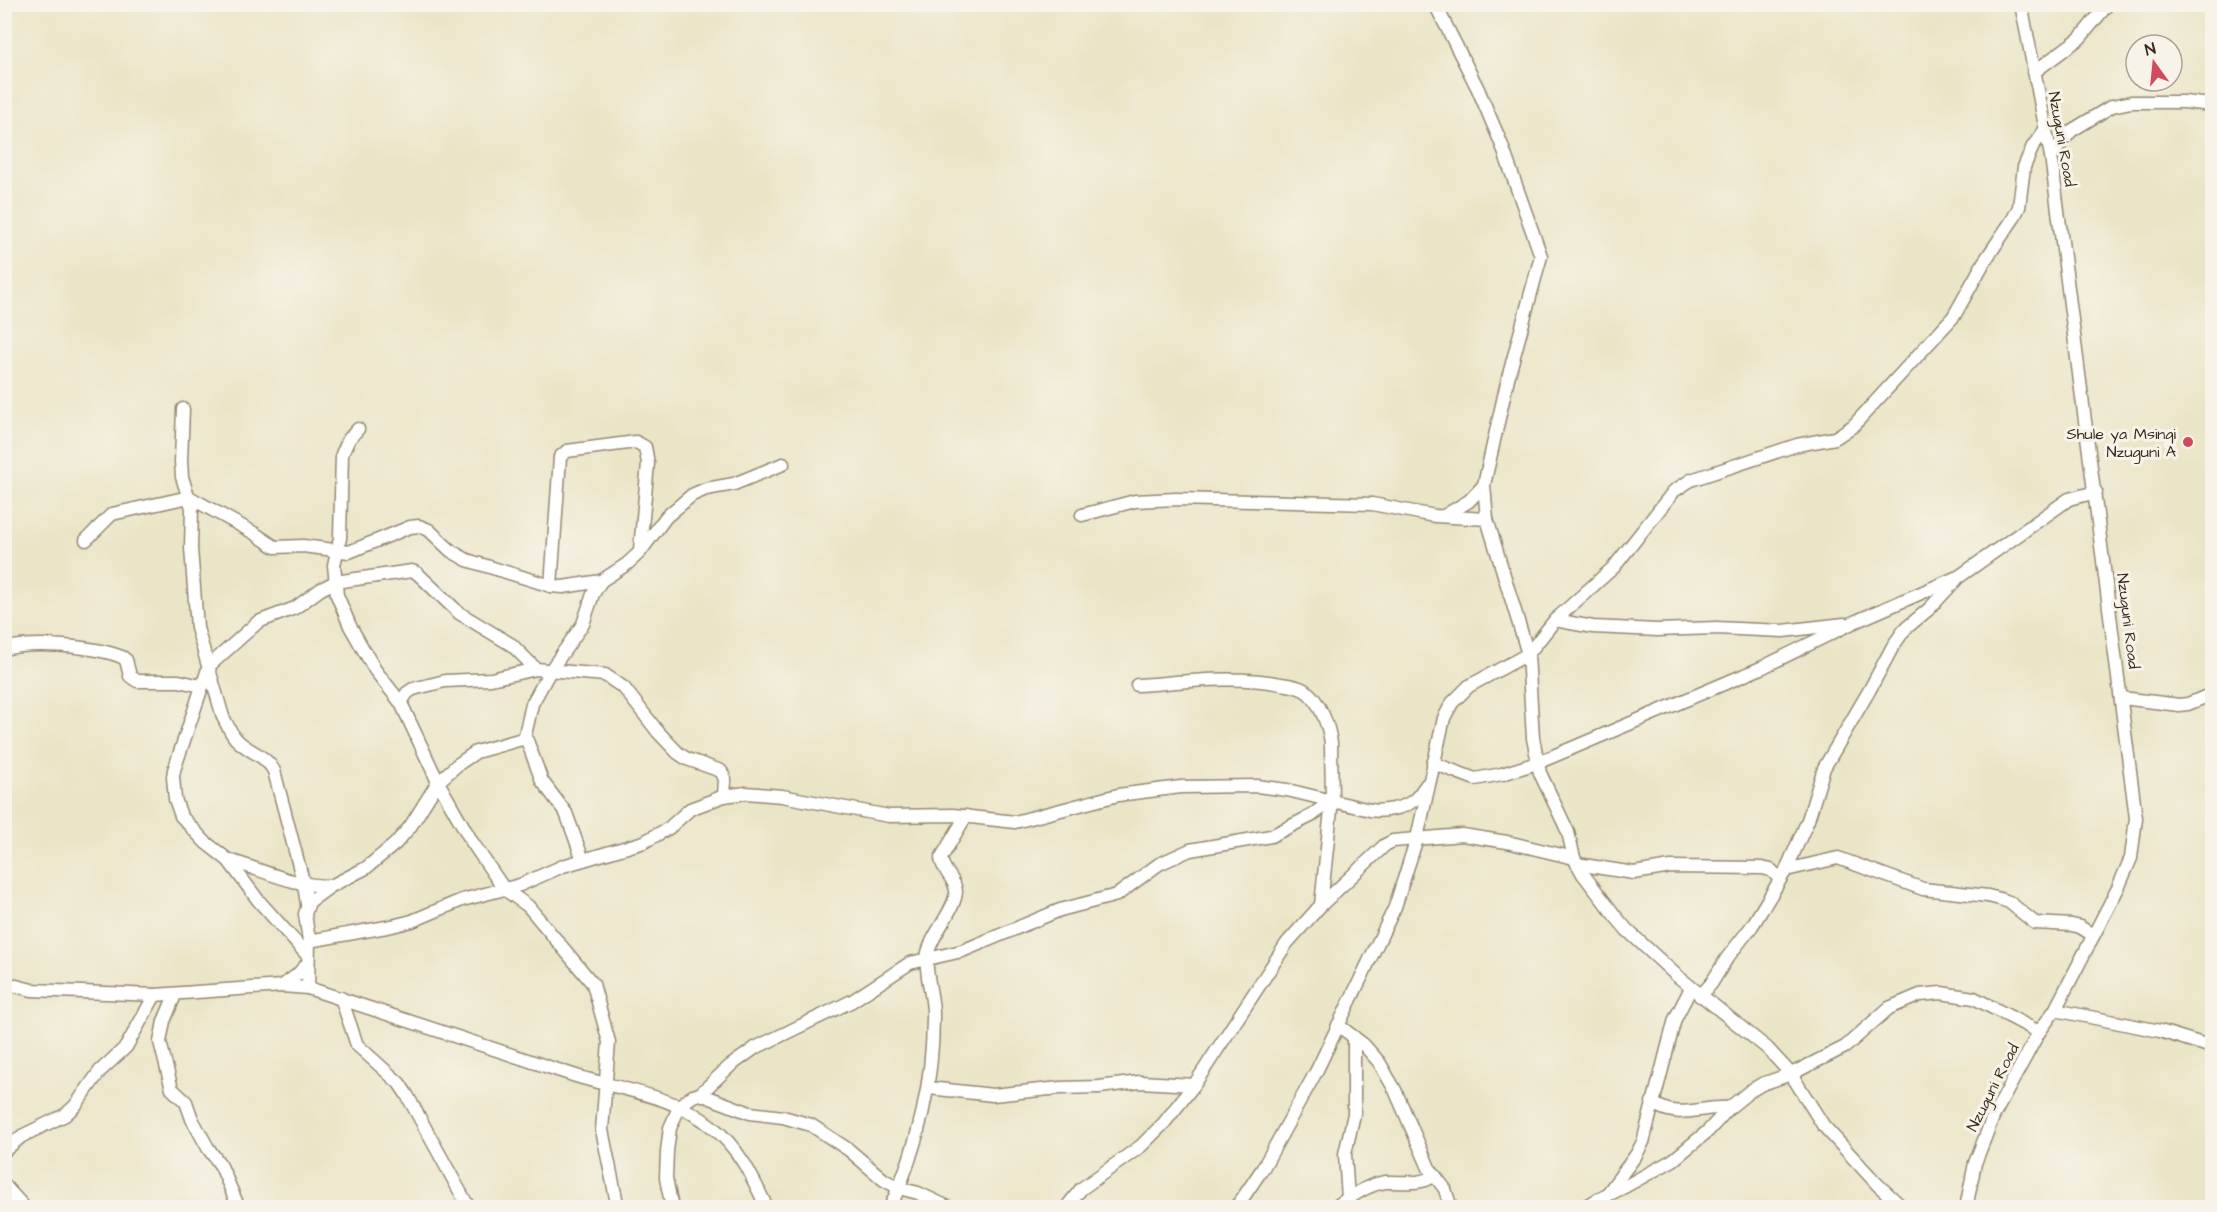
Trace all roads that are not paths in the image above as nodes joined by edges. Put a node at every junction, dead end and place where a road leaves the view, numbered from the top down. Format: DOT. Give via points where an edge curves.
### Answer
graph roads {
  1 [pos="1435,4"];
  2 [pos="2021,4"];
  3 [pos="2108,4"];
  4 [pos="2034,72"];
  5 [pos="2212,105"];
  6 [pos="2045,130"];
  7 [pos="2051,156"];
  8 [pos="183,409"];
  9 [pos="358,429"];
  10 [pos="783,464"];
  11 [pos="1484,485"];
  12 [pos="2096,492"];
  13 [pos="189,497"];
  14 [pos="1082,516"];
  15 [pos="1443,516"];
  16 [pos="1486,519"];
  17 [pos="86,540"];
  18 [pos="337,551"];
  19 [pos="640,552"];
  20 [pos="1960,576"];
  21 [pos="601,581"];
  22 [pos="335,582"];
  23 [pos="551,586"];
  24 [pos="1555,620"];
  25 [pos="1852,623"];
  26 [pos="4,649"];
  27 [pos="1528,654"];
  28 [pos="209,666"];
  29 [pos="536,669"];
  30 [pos="550,671"];
  31 [pos="1137,685"];
  32 [pos="201,686"];
  33 [pos="2212,694"];
  34 [pos="2122,698"];
  35 [pos="401,703"];
  36 [pos="525,735"];
  37 [pos="1433,763"];
  38 [pos="1537,763"];
  39 [pos="438,782"];
  40 [pos="1428,783"];
  41 [pos="724,796"];
  42 [pos="1332,800"];
  43 [pos="966,816"];
  44 [pos="1417,838"];
  45 [pos="228,860"];
  46 [pos="583,860"];
  47 [pos="1575,861"];
  48 [pos="1783,875"];
  49 [pos="304,885"];
  50 [pos="331,886"];
  51 [pos="504,889"];
  52 [pos="307,904"];
  53 [pos="1322,905"];
  54 [pos="2094,935"];
  55 [pos="309,941"];
  56 [pos="926,959"];
  57 [pos="308,960"];
  58 [pos="4,983"];
  59 [pos="282,986"];
  60 [pos="308,988"];
  61 [pos="1696,992"];
  62 [pos="155,994"];
  63 [pos="175,994"];
  64 [pos="341,998"];
  65 [pos="2055,1010"];
  66 [pos="1338,1025"];
  67 [pos="2039,1032"];
  68 [pos="1354,1037"];
  69 [pos="2212,1047"];
  70 [pos="1791,1074"];
  71 [pos="605,1085"];
  72 [pos="1194,1085"];
  73 [pos="929,1088"];
  74 [pos="700,1094"];
  75 [pos="1652,1102"];
  76 [pos="680,1105"];
  77 [pos="1729,1108"];
  78 [pos="4,1151"];
  79 [pos="1434,1176"];
  80 [pos="899,1188"];
  81 [pos="1608,1194"];
  82 [pos="7,1208"];
  83 [pos="25,1208"];
  84 [pos="239,1208"];
  85 [pos="469,1208"];
  86 [pos="618,1208"];
  87 [pos="672,1208"];
  88 [pos="767,1208"];
  89 [pos="890,1208"];
  90 [pos="951,1208"];
  91 [pos="1066,1208"];
  92 [pos="1236,1208"];
  93 [pos="1451,1208"];
  94 [pos="1581,1208"];
  95 [pos="1903,1208"];
  96 [pos="1966,1208"];
  1 -- 11 [label="street" via="1478,88 1541,256"];
  2 -- 4 [label="street, Nzuguni Road"];
  3 -- 4 [label="street" via="2080,38"];
  4 -- 6 [label="street, Nzuguni Road"];
  5 -- 7 [label="street" via="2131,102 2112,106 2071,131"];
  6 -- 7 [label="street, Nzuguni Road"];
  6 -- 24 [label="street" via="2024,167 2019,207 1954,316 1853,426 1835,438 1797,446 1682,485 1614,567"];
  7 -- 12 [label="street, Nzuguni Road"];
  8 -- 13 [label="street" via="182,477"];
  9 -- 18 [label="street" via="342,454"];
  10 -- 19 [label="street" via="734,484 692,495 666,517"];
  11 -- 15 [label="street" via="1468,501"];
  11 -- 16 [label="street"];
  12 -- 20 [label="street" via="2069,499"];
  12 -- 34 [label="street, Nzuguni Road"];
  13 -- 17 [label="street" via="112,514"];
  13 -- 18 [label="street" via="271,546"];
  13 -- 28 [label="street" via="197,628"];
  14 -- 15 [label="street" via="1135,501 1176,499 1372,504"];
  15 -- 16 [label="street"];
  16 -- 27 [label="street"];
  18 -- 22 [label="street"];
  18 -- 23 [label="street" via="356,550 419,526 467,560"];
  19 -- 21 [label="street"];
  19 -- 23 [label="street" via="648,463 645,447 636,442 567,451 560,457"];
  20 -- 25 [label="street"];
  20 -- 48 [label="street" via="1905,629 1893,646 1824,768 1808,820"];
  21 -- 23 [label="street"];
  21 -- 30 [label="street" via="579,630"];
  22 -- 28 [label="street" via="295,608 258,622"];
  22 -- 29 [label="street" via="403,571 417,573 459,613 512,645"];
  22 -- 35 [label="street" via="350,626 375,670"];
  24 -- 25 [label="street" via="1600,628 1657,630 1767,631"];
  24 -- 27 [label="street"];
  25 -- 38 [label="street" via="1761,668"];
  26 -- 32 [label="street" via="72,646 122,657 130,676 137,681 178,681"];
  27 -- 37 [label="street" via="1479,679 1452,703 1444,718"];
  27 -- 38 [label="street"];
  28 -- 32 [label="street"];
  28 -- 49 [label="street" via="230,730 274,771"];
  29 -- 30 [label="street"];
  29 -- 35 [label="street" via="491,679 428,685 407,693"];
  30 -- 36 [label="street" via="532,704"];
  30 -- 41 [label="street" via="610,677 628,692 678,753 721,771 725,779"];
  31 -- 42 [label="street" via="1248,678 1304,690 1317,705 1330,733"];
  32 -- 45 [label="street" via="172,777 175,799 178,812 187,823"];
  33 -- 34 [label="street" via="2179,705"];
  34 -- 54 [label="street, Nzuguni Road" via="2136,818 2134,843 2118,888"];
  35 -- 39 [label="street"];
  36 -- 39 [label="street" via="518,741 473,754"];
  36 -- 46 [label="street" via="542,781 566,813"];
  37 -- 38 [label="street" via="1475,779"];
  37 -- 40 [label="street"];
  38 -- 47 [label="street" via="1568,832"];
  39 -- 50 [label="street" via="395,844 366,868"];
  39 -- 51 [label="street"];
  40 -- 42 [label="street" via="1414,800 1383,810"];
  40 -- 44 [label="street"];
  41 -- 43 [label="street" via="753,792 889,816"];
  41 -- 46 [label="street" via="685,812 654,838"];
  42 -- 43 [label="street" via="1257,786 1181,786 1118,795 1015,822"];
  42 -- 53 [label="street"];
  42 -- 56 [label="street" via="1311,816 1271,836 1190,850 1159,864 1117,895 1060,910 962,951"];
  43 -- 56 [label="street" via="941,858 956,894"];
  44 -- 47 [label="street" via="1462,835 1507,842"];
  44 -- 53 [label="street" via="1385,845"];
  44 -- 66 [label="street" via="1395,907"];
  45 -- 49 [label="street"];
  45 -- 57 [label="street"];
  46 -- 51 [label="street"];
  47 -- 48 [label="street" via="1634,873 1679,867 1762,868"];
  47 -- 61 [label="street" via="1627,930"];
  48 -- 54 [label="street" via="1838,858 1923,889 2000,899 2035,923 2073,925"];
  48 -- 61 [label="street" via="1711,984"];
  49 -- 50 [label="street"];
  49 -- 52 [label="street"];
  50 -- 52 [label="street"];
  51 -- 55 [label="street" via="462,900 412,921"];
  51 -- 71 [label="street" via="528,906 593,984 609,1042"];
  52 -- 55 [label="street"];
  53 -- 72 [label="street" via="1277,956"];
  54 -- 65 [label="street, Nzuguni Road"];
  55 -- 57 [label="street"];
  56 -- 73 [label="street" via="934,1014"];
  56 -- 74 [label="street" via="902,966 852,1001 755,1048"];
  57 -- 59 [label="street"];
  57 -- 60 [label="street"];
  58 -- 62 [label="street" via="32,990"];
  59 -- 60 [label="street"];
  59 -- 63 [label="street"];
  60 -- 64 [label="street"];
  61 -- 70 [label="street" via="1767,1048"];
  61 -- 75 [label="street" via="1675,1019"];
  62 -- 63 [label="street"];
  62 -- 78 [label="street" via="126,1047 100,1071 75,1106 22,1136"];
  63 -- 84 [label="street" via="160,1042 172,1089 186,1102"];
  64 -- 71 [label="street"];
  64 -- 85 [label="street" via="357,1045 399,1083"];
  65 -- 67 [label="street, Nzuguni Road"];
  65 -- 69 [label="street" via="2160,1031"];
  66 -- 68 [label="street"];
  66 -- 92 [label="street" via="1263,1168"];
  67 -- 70 [label="street" via="1974,998 1931,993 1889,1008 1845,1047"];
  67 -- 96 [label="street, Nzuguni Road" via="1993,1117 1975,1164"];
  68 -- 79 [label="street" via="1379,1062"];
  68 -- 79 [label="street" via="1354,1114 1345,1154 1343,1202 1371,1186 1385,1182 1414,1184"];
  70 -- 77 [label="street" via="1762,1084"];
  70 -- 95 [label="street" via="1823,1125"];
  71 -- 76 [label="street"];
  71 -- 86 [label="street" via="602,1130"];
  72 -- 73 [label="street" via="1140,1082 993,1095"];
  72 -- 91 [label="street" via="1147,1141 1081,1189"];
  73 -- 80 [label="street"];
  74 -- 76 [label="street"];
  74 -- 80 [label="street" via="750,1113 811,1125"];
  75 -- 77 [label="street" via="1674,1113"];
  75 -- 81 [label="street" via="1643,1142"];
  76 -- 87 [label="street" via="670,1128 667,1151 666,1179"];
  76 -- 88 [label="street" via="728,1142 752,1176"];
  77 -- 81 [label="street" via="1673,1160"];
  79 -- 93 [label="street" via="1445,1189"];
  80 -- 89 [label="street"];
  80 -- 90 [label="street"];
  81 -- 94 [label="street"];
  82 -- 83 [label="street" via="4,1185"];
}
